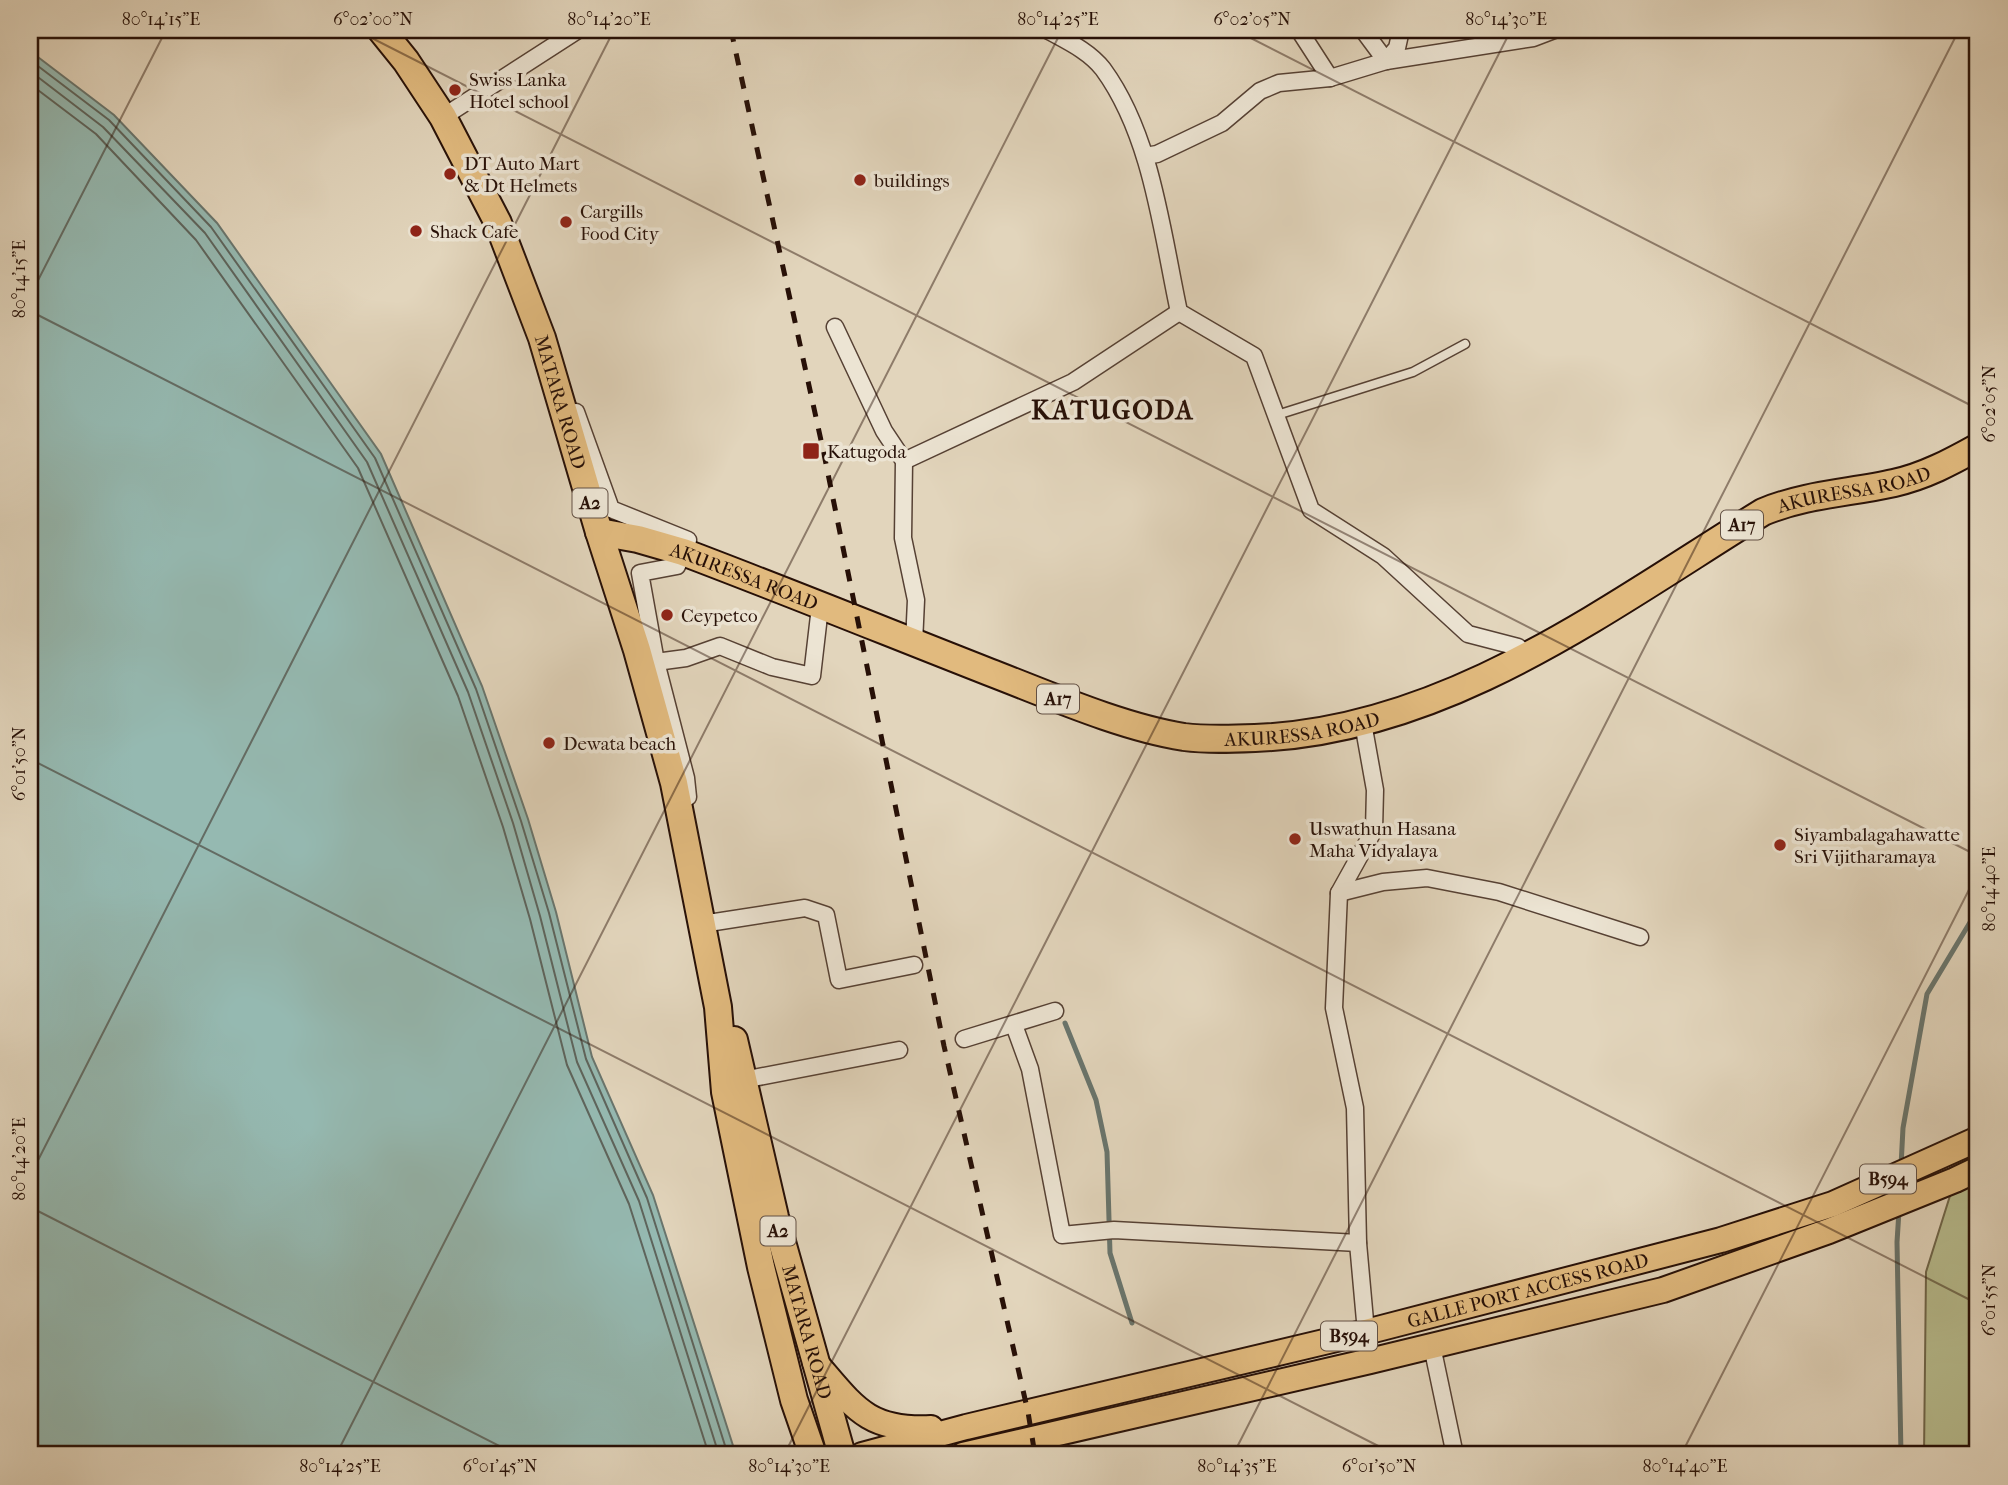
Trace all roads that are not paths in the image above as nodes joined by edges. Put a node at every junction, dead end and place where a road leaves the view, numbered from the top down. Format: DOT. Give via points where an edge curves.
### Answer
graph roads {
  1 [pos="381,30"];
  2 [pos="578,30"];
  3 [pos="1047,30"];
  4 [pos="1299,30"];
  5 [pos="1363,30"];
  6 [pos="1401,30"];
  7 [pos="1554,30"];
  8 [pos="1386,61"];
  9 [pos="1330,78"];
  10 [pos="443,117"];
  11 [pos="1145,156"];
  12 [pos="1179,312"];
  13 [pos="835,327"];
  14 [pos="542,338"];
  15 [pos="1465,344"];
  16 [pos="1277,415"];
  17 [pos="1978,447"];
  18 [pos="904,461"];
  19 [pos="599,532"];
  20 [pos="683,552"];
  21 [pos="820,607"];
  22 [pos="914,643"];
  23 [pos="1527,656"];
  24 [pos="656,662"];
  25 [pos="1363,723"];
  26 [pos="1339,893"];
  27 [pos="702,924"];
  28 [pos="1640,937"];
  29 [pos="914,965"];
  30 [pos="718,1007"];
  31 [pos="1055,1011"];
  32 [pos="1014,1025"];
  33 [pos="964,1039"];
  34 [pos="899,1050"];
  35 [pos="743,1080"];
  36 [pos="1978,1139"];
  37 [pos="1978,1169"];
  38 [pos="1358,1243"];
  39 [pos="1366,1332"];
  40 [pos="1432,1346"];
  41 [pos="814,1362"];
  42 [pos="966,1427"];
  43 [pos="973,1454"];
  44 [pos="813,1455"];
  45 [pos="842,1455"];
  46 [pos="862,1455"];
  47 [pos="1455,1455"];
  1 -- 10 [label="highway, MATARA ROAD / A2"];
  2 -- 10 [label="street"];
  3 -- 11 [label="street" via="1082,49 1102,68 1133,120"];
  4 -- 9 [label="street"];
  5 -- 8 [label="street"];
  6 -- 8 [label="street" via="1397,47"];
  7 -- 8 [label="street" via="1533,38"];
  8 -- 9 [label="street"];
  9 -- 11 [label="street" via="1279,83 1261,91 1222,123"];
  10 -- 14 [label="highway, MATARA ROAD / A2" via="498,223"];
  11 -- 12 [label="street"];
  12 -- 16 [label="street" via="1254,356"];
  12 -- 18 [label="street" via="1073,382"];
  13 -- 18 [label="street" via="884,431"];
  14 -- 19 [label="highway, MATARA ROAD / A2"];
  14 -- 20 [label="street" via="551,341 611,509 688,540"];
  15 -- 16 [label="lane" via="1413,372"];
  16 -- 23 [label="street" via="1311,510 1383,556 1468,634 1518,647"];
  17 -- 23 [label="highway, AKURESSA ROAD / A17" via="1922,475 1819,494 1763,512"];
  18 -- 22 [label="street" via="903,538 916,600"];
  19 -- 20 [label="highway, AKURESSA ROAD / A17"];
  19 -- 27 [label="highway, MATARA ROAD / A2" via="674,783"];
  20 -- 21 [label="highway, AKURESSA ROAD / A17"];
  20 -- 24 [label="street" via="677,566 640,573"];
  21 -- 22 [label="highway, AKURESSA ROAD / A17"];
  21 -- 24 [label="street" via="812,676 772,667 720,646"];
  22 -- 25 [label="highway, AKURESSA ROAD / A17" via="1063,701 1176,735 1290,737"];
  23 -- 25 [label="highway, AKURESSA ROAD / A17" via="1454,691"];
  24 -- 27 [label="street" via="686,778"];
  25 -- 26 [label="street" via="1375,790 1374,830"];
  26 -- 28 [label="street" via="1427,878 1499,892"];
  26 -- 38 [label="street" via="1334,1008 1355,1108"];
  27 -- 29 [label="street" via="804,908 827,915 839,980"];
  27 -- 30 [label="highway, MATARA ROAD / A2"];
  30 -- 35 [label="highway, MATARA ROAD / A2" via="736,1045"];
  30 -- 44 [label="highway, MATARA ROAD / A2" via="725,1092 761,1267"];
  31 -- 32 [label="street"];
  32 -- 33 [label="street"];
  32 -- 38 [label="street" via="1030,1069 1062,1235 1114,1230"];
  34 -- 35 [label="street"];
  35 -- 41 [label="highway, MATARA ROAD / A2"];
  36 -- 39 [label="main road, GALLE PORT ACCESS ROAD / B594" via="1833,1204 1721,1240"];
  37 -- 40 [label="main road, GALLE PORT ACCESS ROAD / B594" via="1829,1231 1663,1290"];
  38 -- 39 [label="street"];
  39 -- 42 [label="main road, GALLE PORT ACCESS ROAD / B594"];
  40 -- 43 [label="main road, GALLE PORT ACCESS ROAD / B594"];
  40 -- 47 [label="street"];
  41 -- 42 [label="main road" via="865,1416 879,1423 911,1429"];
  41 -- 45 [label="highway, MATARA ROAD / A2"];
  42 -- 46 [label="main road, GALLE PORT ACCESS ROAD / B594"];
}
